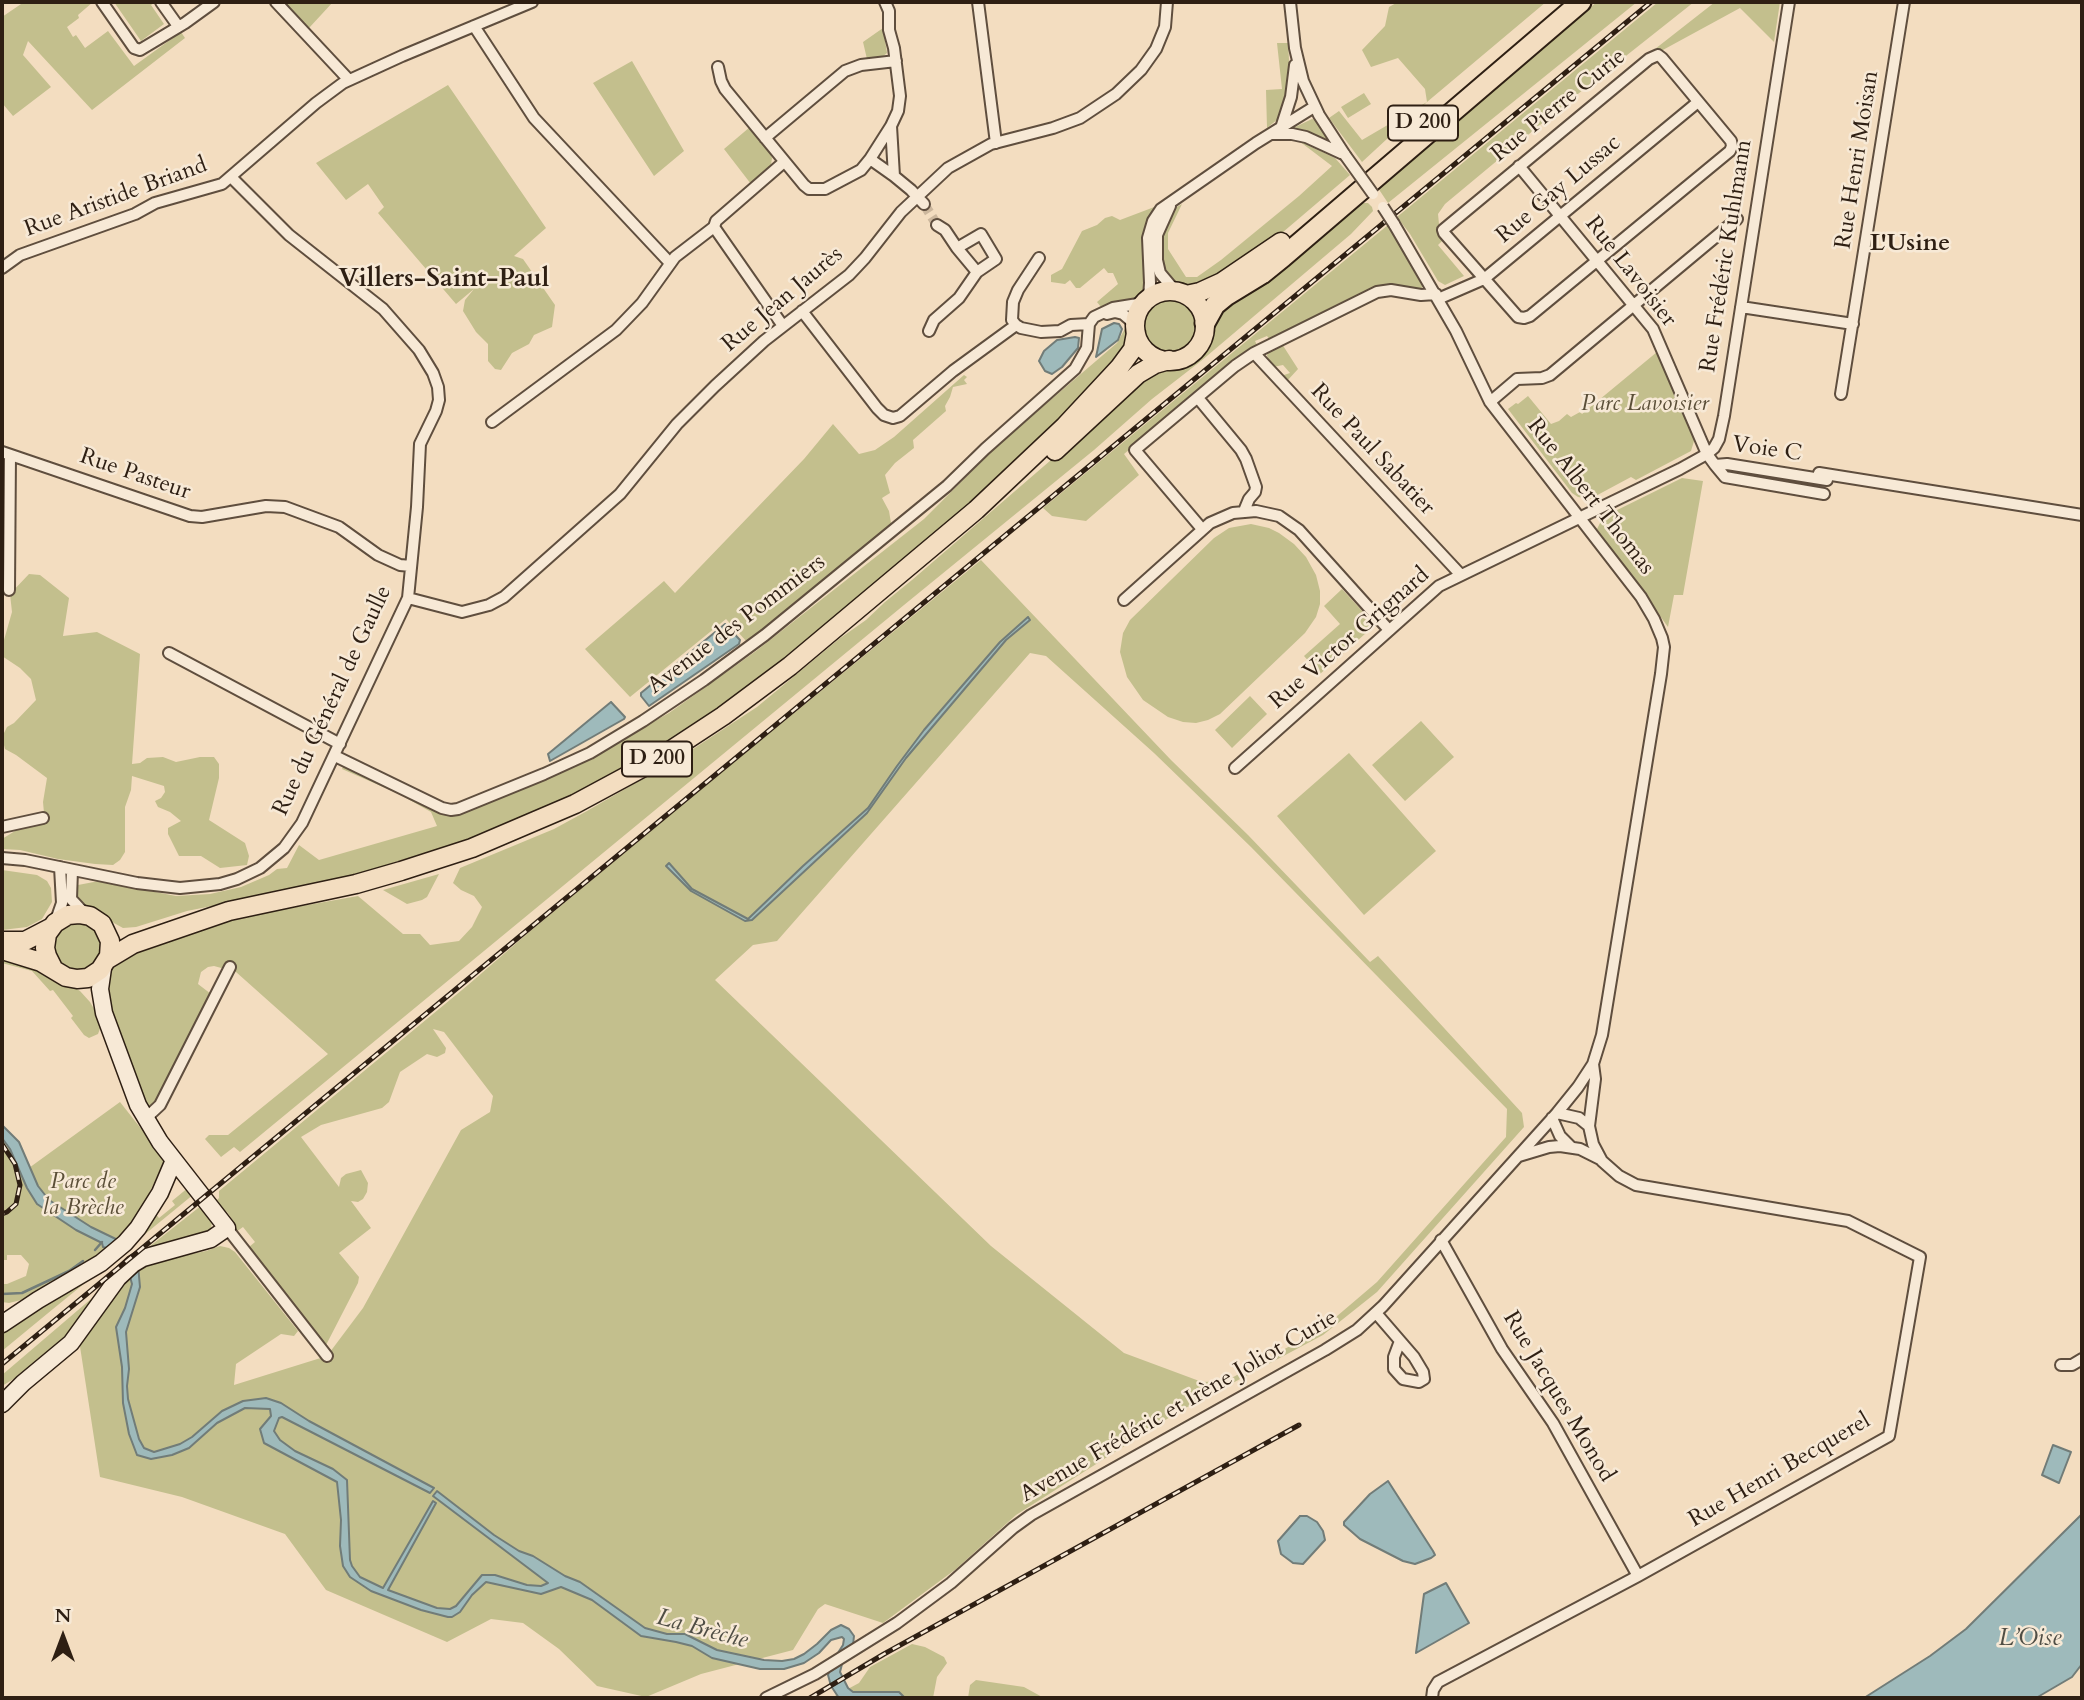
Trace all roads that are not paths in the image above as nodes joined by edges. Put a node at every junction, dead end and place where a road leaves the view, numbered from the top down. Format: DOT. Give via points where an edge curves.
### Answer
graph roads {
  1 [pos="102,2"];
  2 [pos="161,2"];
  3 [pos="214,2"];
  4 [pos="276,2"];
  5 [pos="532,2"];
  6 [pos="885,2"];
  7 [pos="978,2"];
  8 [pos="1167,2"];
  9 [pos="1290,2"];
  10 [pos="1563,2"];
  11 [pos="1581,2"];
  12 [pos="1789,2"];
  13 [pos="1904,2"];
  14 [pos="178,26"];
  15 [pos="474,26"];
  16 [pos="1296,55"];
  17 [pos="896,61"];
  18 [pos="718,67"];
  19 [pos="349,80"];
  20 [pos="1698,102"];
  21 [pos="1314,107"];
  22 [pos="891,126"];
  23 [pos="1276,131"];
  24 [pos="765,138"];
  25 [pos="996,143"];
  26 [pos="1345,155"];
  27 [pos="870,159"];
  28 [pos="784,162"];
  29 [pos="1519,166"];
  30 [pos="894,176"];
  31 [pos="231,177"];
  32 [pos="920,200"];
  33 [pos="1174,201"];
  34 [pos="1560,217"];
  35 [pos="1737,219"];
  36 [pos="937,225"];
  37 [pos="714,227"];
  38 [pos="1281,242"];
  39 [pos="957,248"];
  40 [pos="1039,258"];
  41 [pos="1598,261"];
  42 [pos="670,263"];
  43 [pos="2,268"];
  44 [pos="977,272"];
  45 [pos="1484,279"];
  46 [pos="1181,293"];
  47 [pos="1437,297"];
  48 [pos="1146,301"];
  49 [pos="1634,304"];
  50 [pos="1741,307"];
  51 [pos="802,311"];
  52 [pos="1093,320"];
  53 [pos="1205,323"];
  54 [pos="1853,324"];
  55 [pos="1016,325"];
  56 [pos="783,326"];
  57 [pos="1136,330"];
  58 [pos="929,331"];
  59 [pos="1254,353"];
  60 [pos="1169,360"];
  61 [pos="1841,394"];
  62 [pos="1198,398"];
  63 [pos="1490,402"];
  64 [pos="492,422"];
  65 [pos="6,453"];
  66 [pos="1707,454"];
  67 [pos="1826,484"];
  68 [pos="976,510"];
  69 [pos="1244,511"];
  70 [pos="2082,515"];
  71 [pos="1578,518"];
  72 [pos="1202,529"];
  73 [pos="411,566"];
  74 [pos="1460,574"];
  75 [pos="9,590"];
  76 [pos="408,598"];
  77 [pos="1124,600"];
  78 [pos="1389,630"];
  79 [pos="169,653"];
  80 [pos="340,744"];
  81 [pos="335,755"];
  82 [pos="1235,768"];
  83 [pos="43,818"];
  84 [pos="2,827"];
  85 [pos="2,858"];
  86 [pos="66,868"];
  87 [pos="279,899"];
  88 [pos="86,915"];
  89 [pos="53,925"];
  90 [pos="104,927"];
  91 [pos="2,941"];
  92 [pos="2,950"];
  93 [pos="105,963"];
  94 [pos="230,967"];
  95 [pos="53,968"];
  96 [pos="70,978"];
  97 [pos="104,1013"];
  98 [pos="1593,1064"];
  99 [pos="1554,1115"];
  100 [pos="145,1119"];
  101 [pos="1589,1126"];
  102 [pos="1592,1140"];
  103 [pos="1575,1148"];
  104 [pos="1517,1157"];
  105 [pos="174,1160"];
  106 [pos="1602,1161"];
  107 [pos="227,1228"];
  108 [pos="1441,1240"];
  109 [pos="1376,1313"];
  110 [pos="2,1324"];
  111 [pos="1400,1341"];
  112 [pos="327,1356"];
  113 [pos="2082,1359"];
  114 [pos="2062,1365"];
  115 [pos="2,1404"];
  116 [pos="1639,1576"];
  117 [pos="766,1698"];
  118 [pos="1432,1698"];
  1 -- 14 [label="street" via="137,50"];
  2 -- 14 [label="street"];
  3 -- 14 [label="street"];
  4 -- 19 [label="street"];
  5 -- 15 [label="street, Rue Aristide Briand"];
  6 -- 17 [label="street"];
  7 -- 25 [label="street"];
  8 -- 25 [label="street, Rue Jean Jaurès" via="1156,50 1112,97 1068,123"];
  9 -- 16 [label="street, Rue Albert Thomas"];
  10 -- 38 [label="highway, D 200"];
  11 -- 53 [label="highway, D 200" via="1283,257 1215,305"];
  12 -- 50 [label="street, Rue Frédéric Kuhlmann"];
  13 -- 54 [label="street, Rue Henri Moisan"];
  15 -- 19 [label="street, Rue Aristide Briand"];
  15 -- 42 [label="street" via="534,118"];
  16 -- 21 [label="street, Rue Albert Thomas"];
  16 -- 23 [label="street" via="1291,97"];
  17 -- 22 [label="street" via="900,102"];
  17 -- 24 [label="street" via="845,71"];
  18 -- 24 [label="street" via="725,89"];
  19 -- 31 [label="street, Rue Aristide Briand"];
  20 -- 29 [label="street, Rue Pierre Curie" via="1662,58 1652,56"];
  20 -- 34 [label="street, Rue Gay Lussac"];
  20 -- 41 [label="street, Rue Pierre Curie" via="1731,141 1730,151"];
  21 -- 23 [label="street"];
  21 -- 26 [label="street, Rue Albert Thomas"];
  22 -- 27 [label="street"];
  22 -- 30 [label="street"];
  23 -- 26 [label="street" via="1306,137"];
  23 -- 33 [label="street"];
  24 -- 28 [label="street"];
  25 -- 32 [label="street, Rue Jean Jaurès" via="953,165"];
  26 -- 47 [label="street, Rue Albert Thomas, bridge" via="1383,207"];
  27 -- 28 [label="street" via="862,170 817,190 804,185"];
  27 -- 30 [label="street"];
  28 -- 37 [label="street"];
  29 -- 34 [label="street, Rue Lavoisier"];
  29 -- 45 [label="street, Rue Pierre Curie" via="1443,229"];
  30 -- 32 [label="street"];
  31 -- 43 [label="street, Rue Aristide Briand" via="20,255"];
  31 -- 73 [label="street, Rue du Général de Gaulle" via="289,235 377,303 433,373 439,400 420,444"];
  32 -- 51 [label="street, Rue Jean Jaurès" via="888,226 849,275"];
  33 -- 46 [label="street" via="1160,224 1156,246 1160,273"];
  33 -- 48 [label="street" via="1158,213 1149,232"];
  34 -- 41 [label="street, Rue Lavoisier"];
  34 -- 45 [label="street, Rue Gay Lussac"];
  35 -- 49 [label="street"];
  36 -- 39 [label="street"];
  37 -- 42 [label="street"];
  37 -- 56 [label="street"];
  38 -- 46 [label="main road, D 200" via="1222,282 1200,292"];
  39 -- 44 [label="street"];
  39 -- 44 [label="street" via="981,234 996,260"];
  40 -- 55 [label="street" via="1015,296 1012,316"];
  41 -- 45 [label="street, Rue Pierre Curie" via="1524,318 1515,316"];
  41 -- 49 [label="street, Rue Lavoisier"];
  42 -- 64 [label="street" via="616,330"];
  44 -- 58 [label="street"];
  45 -- 47 [label="street, Rue Gay Lussac"];
  46 -- 48 [label="main road" via="1162,292"];
  46 -- 53 [label="main road" via="1199,307"];
  47 -- 59 [label="street" via="1377,292"];
  47 -- 63 [label="street, Rue Albert Thomas"];
  48 -- 52 [label="street" via="1118,306"];
  48 -- 57 [label="main road" via="1137,314"];
  49 -- 63 [label="street" via="1549,375 1517,379"];
  49 -- 66 [label="street, Rue Lavoisier" via="1659,340"];
  50 -- 54 [label="street"];
  50 -- 66 [label="street, Rue Frédéric Kuhlmann" via="1722,428"];
  51 -- 55 [label="street" via="877,408 890,418 900,416"];
  51 -- 56 [label="street, Rue Jean Jaurès"];
  52 -- 55 [label="street" via="1048,332"];
  52 -- 57 [label="street" via="1118,313"];
  52 -- 81 [label="street, Avenue des Pommiers" via="1087,348 1075,369 947,486 765,635 590,753 451,810"];
  53 -- 60 [label="main road" via="1196,348 1186,357"];
  54 -- 61 [label="street, Rue Henri Moisan"];
  56 -- 76 [label="street, Rue Jean Jaurès" via="687,414 620,494 500,600 462,612"];
  57 -- 60 [label="main road" via="1148,352"];
  57 -- 68 [label="main road, D 200" via="1133,349 1106,383"];
  59 -- 62 [label="street"];
  59 -- 74 [label="street, Rue Paul Sabatier"];
  60 -- 68 [label="main road, D 200" via="1138,374 1072,437"];
  62 -- 69 [label="street" via="1246,459 1256,487"];
  62 -- 72 [label="street" via="1135,450"];
  63 -- 71 [label="street, Rue Albert Thomas"];
  65 -- 73 [label="street, Rue Pasteur" via="190,516 285,507 339,527 378,555"];
  65 -- 75 [label="street"];
  66 -- 67 [label="street"];
  66 -- 67 [label="street, Voie C" via="1715,465"];
  66 -- 71 [label="street"];
  67 -- 70 [label="street"];
  68 -- 87 [label="main road, D 200" via="753,694 624,778 523,828 454,854 356,884"];
  69 -- 72 [label="street" via="1221,516"];
  69 -- 78 [label="street" via="1273,514 1295,526"];
  71 -- 74 [label="street, Rue Victor Grignard"];
  71 -- 98 [label="street, Rue Albert Thomas" via="1645,603 1664,647 1604,1021"];
  72 -- 77 [label="street"];
  73 -- 76 [label="street, Rue du Général de Gaulle"];
  74 -- 78 [label="street, Rue Victor Grignard" via="1423,598"];
  76 -- 80 [label="street, Rue du Général de Gaulle"];
  78 -- 82 [label="street, Rue Victor Grignard"];
  79 -- 80 [label="street"];
  80 -- 81 [label="street, Rue du Général de Gaulle"];
  81 -- 86 [label="street, Rue du Général de Gaulle" via="294,836 273,858 245,876 180,888"];
  83 -- 84 [label="street"];
  85 -- 86 [label="street, Rue du Général de Gaulle"];
  86 -- 88 [label="street" via="71,899"];
  86 -- 89 [label="street" via="62,903"];
  87 -- 90 [label="main road, D 200" via="229,905 139,932"];
  87 -- 93 [label="main road, D 200" via="139,942"];
  88 -- 89 [label="main road" via="68,915"];
  88 -- 90 [label="main road"];
  89 -- 91 [label="main road" via="25,941"];
  89 -- 95 [label="main road" via="45,948"];
  90 -- 93 [label="main road" via="111,944"];
  92 -- 95 [label="main road"];
  93 -- 96 [label="main road" via="88,978"];
  93 -- 97 [label="street" via="100,989"];
  94 -- 100 [label="street" via="160,1105"];
  95 -- 96 [label="main road"];
  96 -- 97 [label="street" via="90,992"];
  97 -- 100 [label="street"];
  98 -- 99 [label="street, Avenue Frédéric et Irène Joliot Curie"];
  98 -- 101 [label="street"];
  99 -- 101 [label="street" via="1579,1118"];
  99 -- 103 [label="street" via="1560,1136"];
  99 -- 104 [label="street, Avenue Frédéric et Irène Joliot Curie"];
  100 -- 105 [label="street"];
  101 -- 102 [label="street"];
  102 -- 103 [label="street"];
  102 -- 106 [label="street"];
  103 -- 104 [label="street" via="1549,1147"];
  103 -- 106 [label="street"];
  104 -- 108 [label="street, Avenue Frédéric et Irène Joliot Curie"];
  105 -- 107 [label="street"];
  105 -- 110 [label="street" via="160,1193 119,1249"];
  106 -- 116 [label="street, Rue Henri Becquerel" via="1624,1180 1641,1187 1848,1221 1920,1257 1889,1436"];
  107 -- 112 [label="street"];
  107 -- 115 [label="street" via="205,1242 143,1258 130,1266 71,1342"];
  108 -- 109 [label="street, Avenue Frédéric et Irène Joliot Curie"];
  108 -- 116 [label="street, Rue Jacques Monod" via="1502,1349 1553,1423"];
  109 -- 111 [label="street"];
  109 -- 117 [label="street, Avenue Frédéric et Irène Joliot Curie" via="1336,1344 1031,1514 938,1592 867,1643"];
  113 -- 114 [label="street"];
  116 -- 118 [label="street, Rue Henri Becquerel" via="1438,1682"];
}
